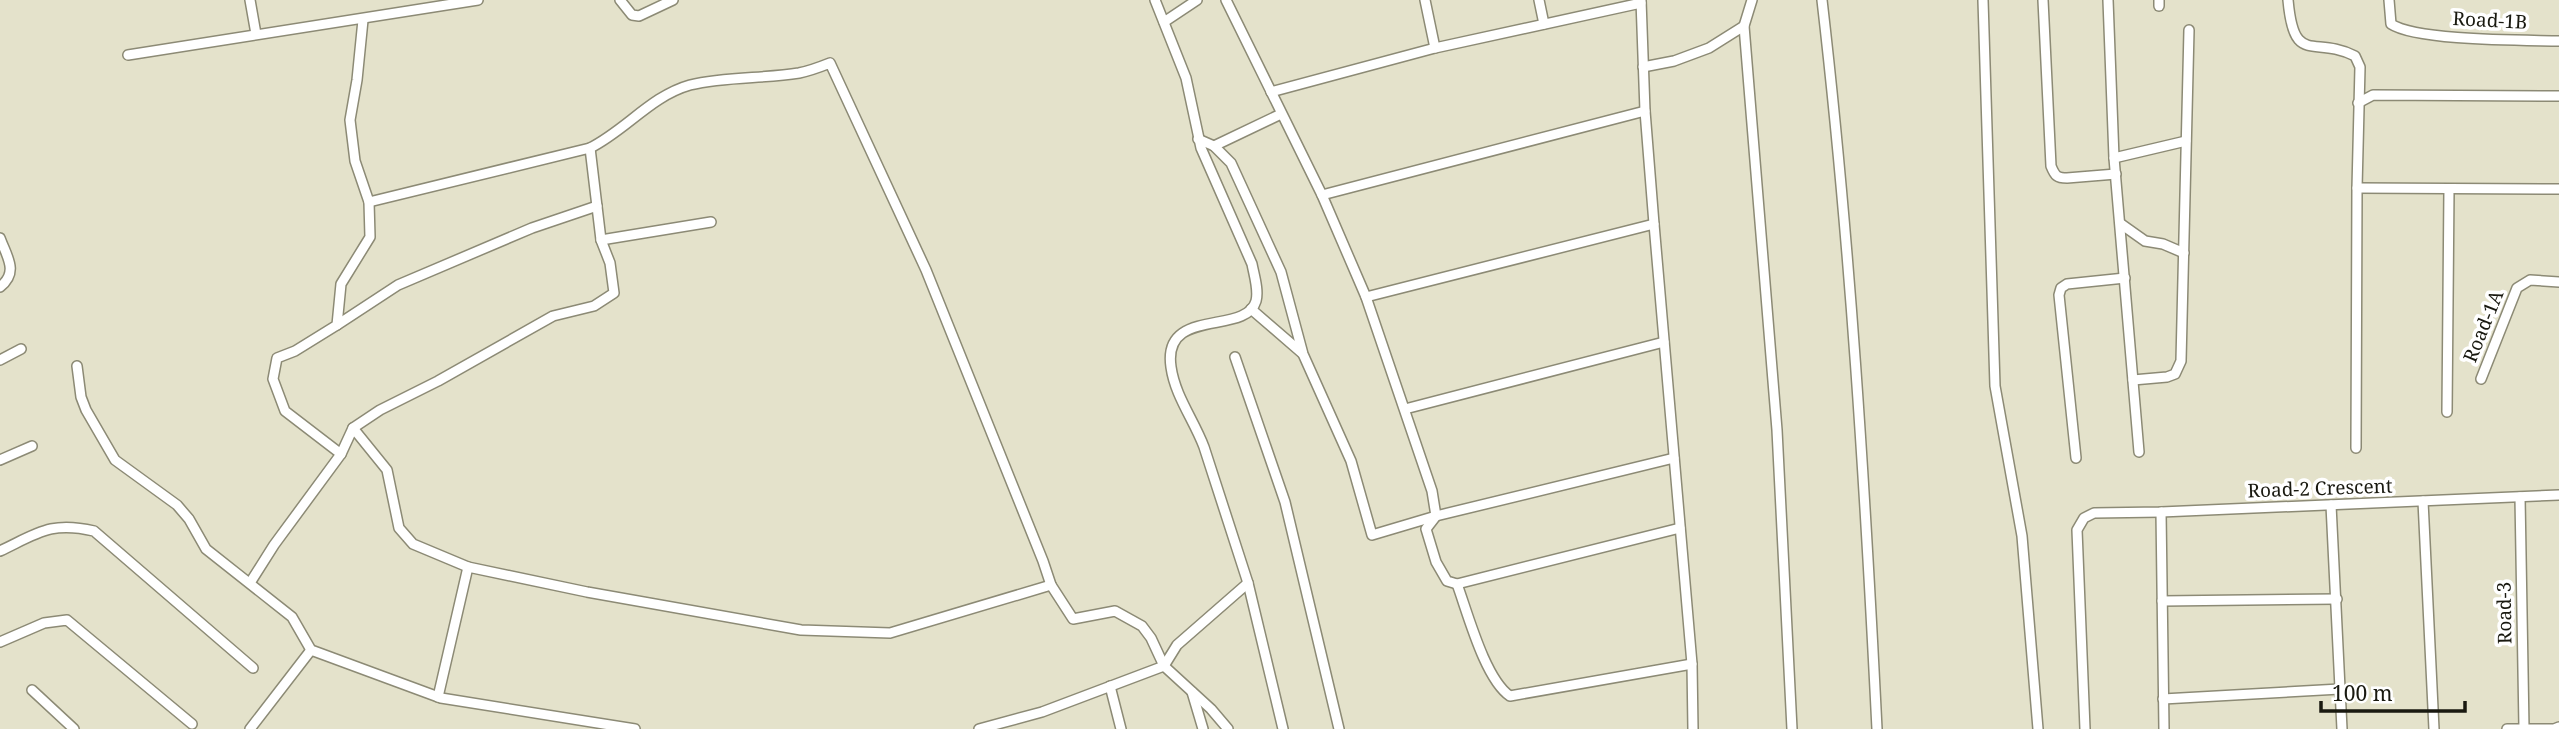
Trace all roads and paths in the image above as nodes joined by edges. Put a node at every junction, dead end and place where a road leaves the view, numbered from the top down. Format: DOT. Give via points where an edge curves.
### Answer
graph roads {
  1 [pos="250,0"];
  2 [pos="478,0"];
  3 [pos="620,0"];
  4 [pos="673,0"];
  5 [pos="1155,0"];
  6 [pos="1196,0"];
  7 [pos="1226,0"];
  8 [pos="1424,0"];
  9 [pos="1539,0"];
  10 [pos="1752,0"];
  11 [pos="1822,0"];
  12 [pos="1983,0"];
  13 [pos="2043,0"];
  14 [pos="2108,0"];
  15 [pos="2288,0"];
  16 [pos="2389,0"];
  17 [pos="1641,1"];
  18 [pos="363,20"];
  19 [pos="1164,22"];
  20 [pos="1544,24"];
  21 [pos="1744,26"];
  22 [pos="2189,30"];
  23 [pos="256,34"];
  24 [pos="2559,41"];
  25 [pos="1435,48"];
  26 [pos="128,55"];
  27 [pos="1643,67"];
  28 [pos="1271,92"];
  29 [pos="2559,96"];
  30 [pos="2358,103"];
  31 [pos="1645,111"];
  32 [pos="1281,114"];
  33 [pos="1198,139"];
  34 [pos="2186,141"];
  35 [pos="1214,146"];
  36 [pos="590,148"];
  37 [pos="2114,158"];
  38 [pos="2116,174"];
  39 [pos="2357,188"];
  40 [pos="2449,189"];
  41 [pos="2559,189"];
  42 [pos="1322,195"];
  43 [pos="369,202"];
  44 [pos="597,206"];
  45 [pos="711,222"];
  46 [pos="1654,224"];
  47 [pos="2121,224"];
  48 [pos="0,238"];
  49 [pos="601,240"];
  50 [pos="2183,253"];
  51 [pos="2125,278"];
  52 [pos="2559,282"];
  53 [pos="0,287"];
  54 [pos="1366,297"];
  55 [pos="1251,309"];
  56 [pos="337,325"];
  57 [pos="1664,342"];
  58 [pos="21,349"];
  59 [pos="1303,354"];
  60 [pos="1235,357"];
  61 [pos="0,360"];
  62 [pos="77,366"];
  63 [pos="2481,379"];
  64 [pos="2133,380"];
  65 [pos="1405,408"];
  66 [pos="2448,412"];
  67 [pos="353,428"];
  68 [pos="32,446"];
  69 [pos="2356,448"];
  70 [pos="2139,452"];
  71 [pos="341,454"];
  72 [pos="1674,458"];
  73 [pos="2076,458"];
  74 [pos="0,460"];
  75 [pos="2559,495"];
  76 [pos="2520,497"];
  77 [pos="2423,501"];
  78 [pos="2331,505"];
  79 [pos="2161,512"];
  80 [pos="1436,516"];
  81 [pos="1680,528"];
  82 [pos="0,551"];
  83 [pos="468,567"];
  84 [pos="250,583"];
  85 [pos="1248,583"];
  86 [pos="1457,584"];
  87 [pos="1051,585"];
  88 [pos="2337,600"];
  89 [pos="2162,601"];
  90 [pos="0,642"];
  91 [pos="311,650"];
  92 [pos="1692,664"];
  93 [pos="1164,666"];
  94 [pos="253,668"];
  95 [pos="1110,685"];
  96 [pos="2340,689"];
  97 [pos="32,690"];
  98 [pos="1191,691"];
  99 [pos="438,697"];
  100 [pos="2163,699"];
  101 [pos="192,724"];
  102 [pos="2559,727"];
  103 [pos="2524,728"];
  104 [pos="74,729"];
  105 [pos="250,729"];
  106 [pos="635,729"];
  107 [pos="979,729"];
  108 [pos="1121,729"];
  109 [pos="1203,729"];
  110 [pos="1228,729"];
  111 [pos="1283,729"];
  112 [pos="1339,729"];
  113 [pos="1693,729"];
  114 [pos="1792,729"];
  115 [pos="1877,729"];
  116 [pos="2038,729"];
  117 [pos="2085,729"];
  118 [pos="2164,729"];
  119 [pos="2342,729"];
  120 [pos="2434,729"];
  121 [pos="2507,729"];
  1 -- 23 [label="street"];
  2 -- 18 [label="street"];
  3 -- 4 [label="street" via="632,15 639,16"];
  5 -- 19 [label="street"];
  6 -- 19 [label="street"];
  7 -- 28 [label="street"];
  8 -- 25 [label="street"];
  9 -- 20 [label="street"];
  10 -- 21 [label="street"];
  11 -- 115 [label="street" via="1867,522"];
  12 -- 116 [label="street" via="1996,386 2022,536"];
  13 -- 38 [label="street" via="2054,175"];
  14 -- 37 [label="street"];
  15 -- 30 [label="street" via="2290,24 2303,45 2356,56 2360,67"];
  16 -- 24 [label="street, Road-1B" via="2391,24 2402,31"];
  17 -- 20 [label="street"];
  17 -- 27 [label="street"];
  18 -- 23 [label="street"];
  18 -- 43 [label="street" via="350,120 355,161"];
  19 -- 33 [label="street" via="1191,95"];
  20 -- 25 [label="street"];
  21 -- 27 [label="street" via="1709,48"];
  21 -- 114 [label="street" via="1777,429"];
  22 -- 34 [label="street"];
  23 -- 26 [label="street"];
  25 -- 28 [label="street"];
  27 -- 31 [label="street"];
  28 -- 32 [label="street"];
  29 -- 30 [label="street" via="2373,95"];
  30 -- 39 [label="street"];
  31 -- 42 [label="street"];
  31 -- 46 [label="street"];
  32 -- 35 [label="street"];
  32 -- 42 [label="street"];
  33 -- 35 [label="street"];
  33 -- 55 [label="street" via="1252,264 1256,302"];
  34 -- 37 [label="street"];
  34 -- 50 [label="street"];
  35 -- 59 [label="street" via="1231,163 1281,272"];
  36 -- 43 [label="street"];
  36 -- 44 [label="street"];
  36 -- 87 [label="street" via="654,100 690,85 800,73 830,63 926,270"];
  37 -- 38 [label="street"];
  38 -- 47 [label="street"];
  39 -- 40 [label="street"];
  39 -- 69 [label="street"];
  40 -- 41 [label="street"];
  40 -- 66 [label="street"];
  42 -- 54 [label="street"];
  43 -- 56 [label="street" via="370,237 341,284"];
  44 -- 49 [label="street"];
  44 -- 56 [label="street" via="532,228 398,285"];
  45 -- 49 [label="street"];
  46 -- 54 [label="street"];
  46 -- 57 [label="street"];
  47 -- 50 [label="street" via="2145,241"];
  47 -- 51 [label="street"];
  48 -- 53 [label="street" via="12,267"];
  49 -- 67 [label="street" via="614,293 594,306 553,316"];
  50 -- 64 [label="street" via="2179,368 2167,377"];
  51 -- 64 [label="street"];
  51 -- 73 [label="street" via="2067,284 2059,295"];
  52 -- 63 [label="street, Road-1A" via="2530,280 2517,289"];
  54 -- 65 [label="street"];
  55 -- 59 [label="street"];
  55 -- 85 [label="street" via="1188,330 1177,338 1171,352 1181,399 1204,447"];
  56 -- 71 [label="street" via="277,358 273,379 285,411"];
  57 -- 65 [label="street"];
  57 -- 72 [label="street"];
  58 -- 61 [label="street"];
  59 -- 80 [label="street" via="1351,461 1371,535"];
  60 -- 112 [label="street" via="1285,502"];
  62 -- 84 [label="street" via="86,410 115,460 177,505 206,549"];
  64 -- 70 [label="street"];
  65 -- 80 [label="street"];
  67 -- 71 [label="street"];
  67 -- 83 [label="street" via="387,470 399,528 413,544"];
  68 -- 74 [label="street"];
  71 -- 84 [label="street"];
  72 -- 80 [label="street"];
  72 -- 81 [label="street"];
  75 -- 76 [label="street, Road-2 Crescent"];
  76 -- 77 [label="street, Road-2 Crescent"];
  76 -- 103 [label="street, Road-3"];
  77 -- 78 [label="street, Road-2 Crescent"];
  77 -- 120 [label="street"];
  78 -- 79 [label="street, Road-2 Crescent"];
  78 -- 88 [label="street"];
  79 -- 89 [label="street"];
  79 -- 117 [label="street, Road-2 Crescent" via="2094,513 2084,518 2077,530"];
  80 -- 86 [label="street" via="1426,529 1436,562 1447,581"];
  81 -- 86 [label="street"];
  81 -- 92 [label="street"];
  82 -- 94 [label="street" via="50,527 94,531"];
  83 -- 87 [label="street" via="801,630 890,633"];
  83 -- 99 [label="street"];
  84 -- 91 [label="street" via="292,617"];
  85 -- 93 [label="street" via="1177,645"];
  85 -- 111 [label="street"];
  86 -- 92 [label="street" via="1491,675 1510,696"];
  87 -- 93 [label="street" via="1073,619 1115,611 1142,626"];
  88 -- 89 [label="street"];
  88 -- 96 [label="street"];
  89 -- 100 [label="street"];
  90 -- 101 [label="street" via="44,623 67,620"];
  91 -- 99 [label="street"];
  91 -- 105 [label="street"];
  92 -- 113 [label="street"];
  93 -- 95 [label="street"];
  93 -- 98 [label="street"];
  95 -- 107 [label="street" via="1042,712"];
  95 -- 108 [label="street"];
  96 -- 100 [label="street"];
  96 -- 119 [label="street"];
  97 -- 104 [label="street"];
  98 -- 109 [label="street"];
  98 -- 110 [label="street"];
  99 -- 106 [label="street"];
  100 -- 118 [label="street"];
  102 -- 103 [label="street"];
  103 -- 121 [label="street"];
}
